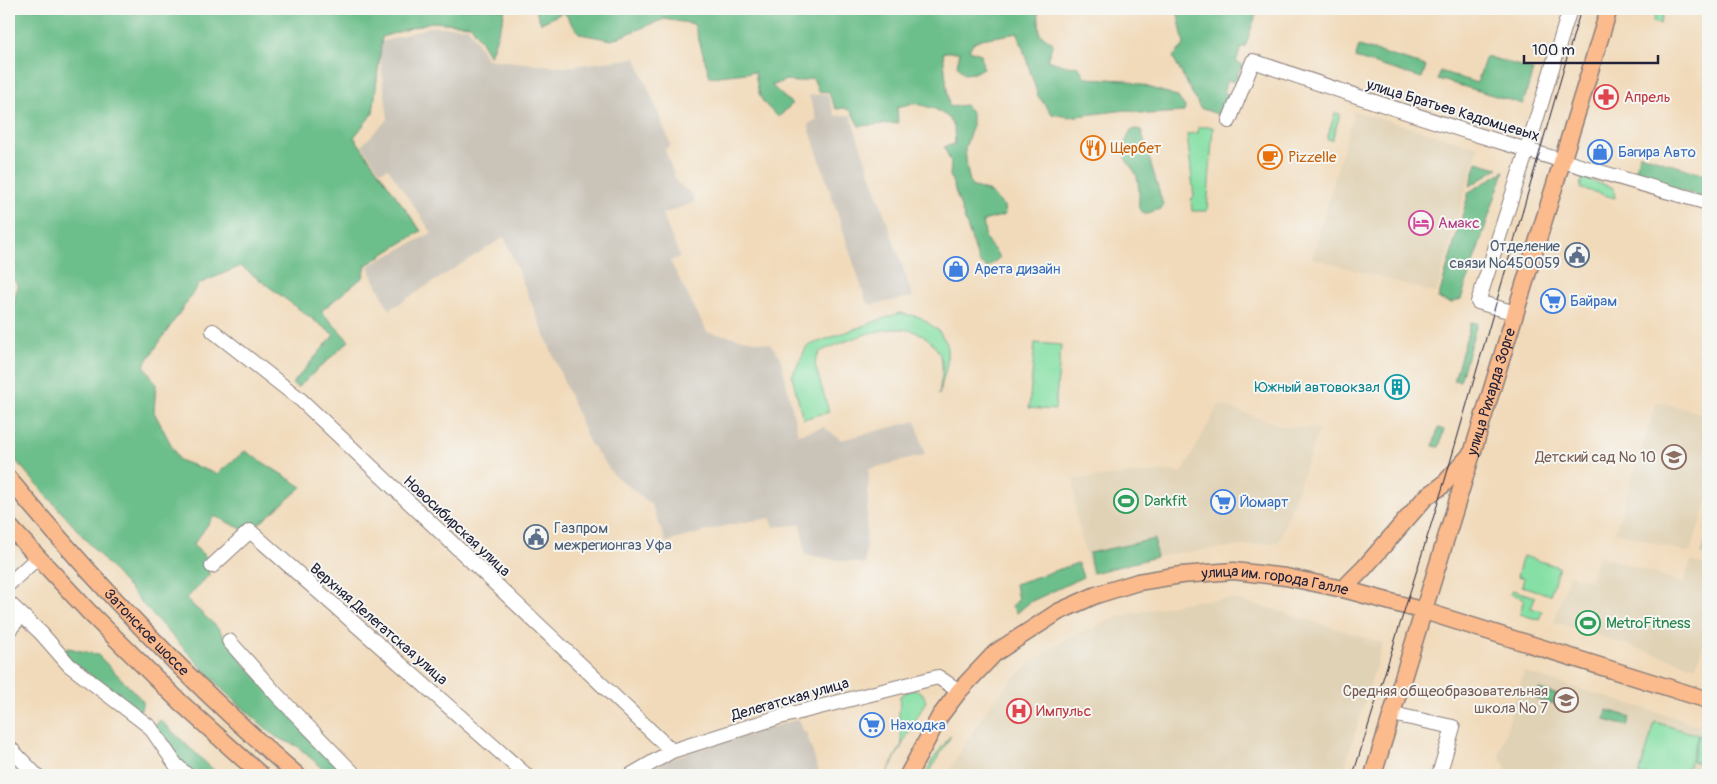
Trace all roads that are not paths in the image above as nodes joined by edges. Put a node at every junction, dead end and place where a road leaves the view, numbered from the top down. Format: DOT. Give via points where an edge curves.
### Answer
graph roads {
  1 [pos="1570,9"];
  2 [pos="1609,9"];
  3 [pos="1229,121"];
  4 [pos="1527,150"];
  5 [pos="1562,162"];
  6 [pos="1708,203"];
  7 [pos="1516,313"];
  8 [pos="214,331"];
  9 [pos="1473,453"];
  10 [pos="9,479"];
  11 [pos="9,526"];
  12 [pos="38,557"];
  13 [pos="212,566"];
  14 [pos="9,584"];
  15 [pos="1342,589"];
  16 [pos="9,603"];
  17 [pos="1424,611"];
  18 [pos="21,616"];
  19 [pos="9,630"];
  20 [pos="229,642"];
  21 [pos="959,691"];
  22 [pos="1708,700"];
  23 [pos="1392,714"];
  24 [pos="9,747"];
  25 [pos="672,751"];
  26 [pos="36,775"];
  27 [pos="187,775"];
  28 [pos="261,775"];
  29 [pos="297,775"];
  30 [pos="355,775"];
  31 [pos="526,775"];
  32 [pos="632,775"];
  33 [pos="908,775"];
  34 [pos="1373,775"];
  35 [pos="1438,775"];
  1 -- 4 [label="street"];
  2 -- 5 [label="main road, улица Рихарда Зорге"];
  3 -- 4 [label="street, улица Братьев Кадомцевых" via="1253,60 1354,96"];
  4 -- 5 [label="street, улица Братьев Кадомцевых"];
  4 -- 7 [label="street" via="1478,302"];
  5 -- 6 [label="street, улица Братьев Кадомцевых"];
  5 -- 7 [label="main road, улица Рихарда Зорге"];
  7 -- 9 [label="main road, улица Рихарда Зорге"];
  8 -- 25 [label="street, Новосибирская улица" via="301,400"];
  9 -- 15 [label="main road" via="1443,485 1425,498"];
  9 -- 17 [label="main road, улица Рихарда Зорге"];
  10 -- 29 [label="main road, Затонское шоссе" via="118,604 200,688"];
  11 -- 12 [label="main road, Затонское шоссе"];
  12 -- 14 [label="street"];
  12 -- 28 [label="main road, Затонское шоссе" via="181,703"];
  13 -- 31 [label="street, Верхняя Делегатская улица" via="250,531"];
  15 -- 17 [label="main road, улица им. города Галле"];
  15 -- 21 [label="main road, улица им. города Галле" via="1286,576 1234,571 1181,574 1138,582 1096,595 1058,612 995,653"];
  16 -- 18 [label="street"];
  17 -- 22 [label="main road, улица им. города Галле"];
  17 -- 23 [label="main road, улица Рихарда Зорге"];
  18 -- 19 [label="street"];
  18 -- 27 [label="street" via="69,665 150,727 176,765"];
  20 -- 30 [label="street"];
  21 -- 25 [label="street, Делегатская улица" via="938,677 776,718"];
  21 -- 33 [label="main road, улица им. города Галле" via="940,716"];
  23 -- 34 [label="main road, улица Рихарда Зорге"];
  23 -- 35 [label="street" via="1452,727"];
  24 -- 26 [label="street"];
  25 -- 32 [label="street, Делегатская улица"];
}
